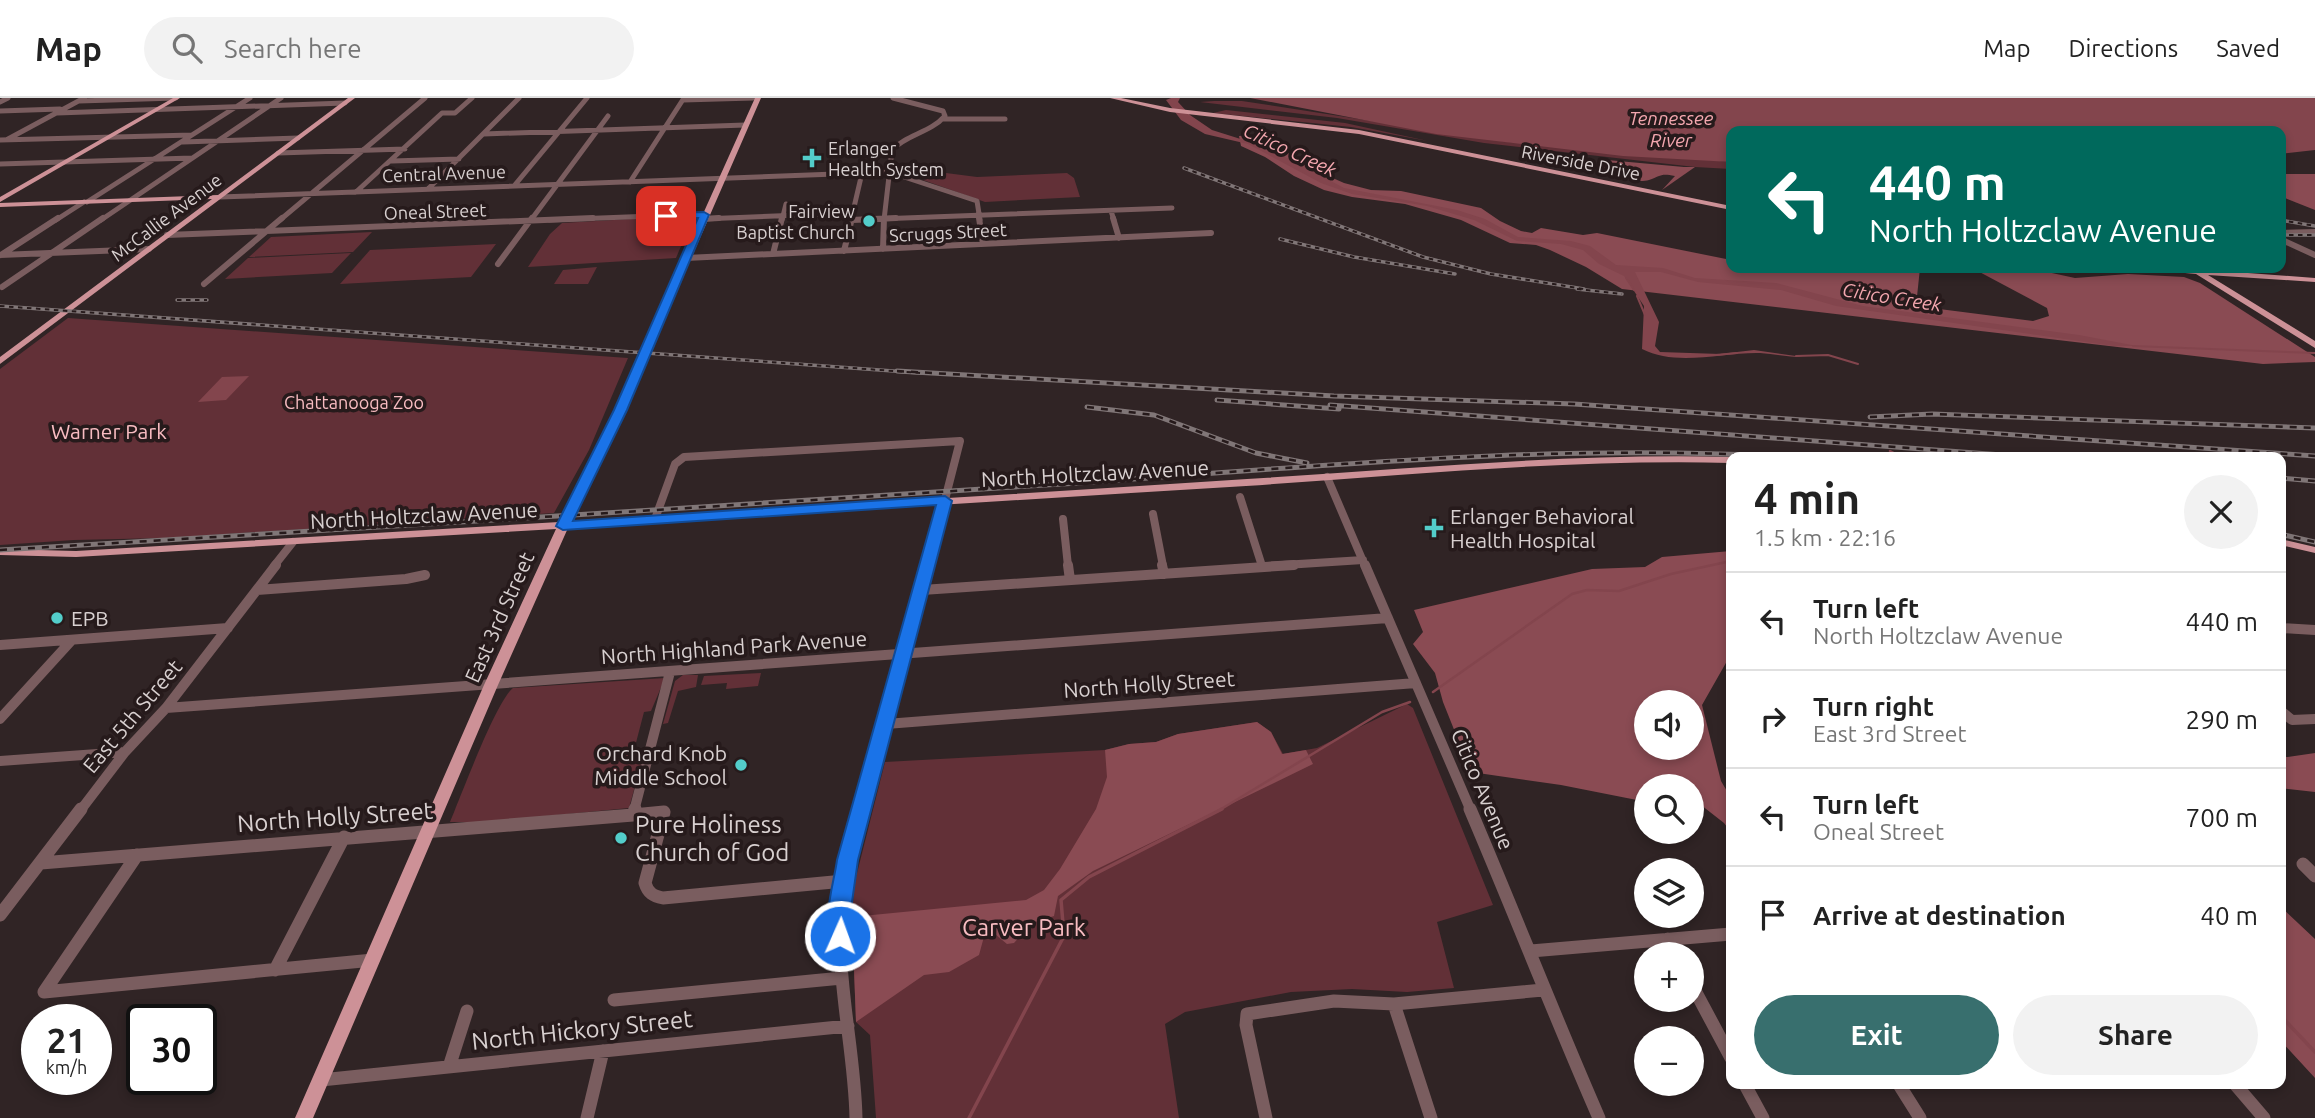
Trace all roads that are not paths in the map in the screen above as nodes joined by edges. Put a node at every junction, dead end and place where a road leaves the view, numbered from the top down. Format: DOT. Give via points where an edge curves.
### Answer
graph roads {
  1 [pos="8,98"];
  2 [pos="176,98"];
  3 [pos="250,98"];
  4 [pos="281,98"];
  5 [pos="352,98"];
  6 [pos="425,98"];
  7 [pos="472,98"];
  8 [pos="519,98"];
  9 [pos="587,98"];
  10 [pos="755,98"];
  11 [pos="893,98"];
  12 [pos="1102,98"];
  13 [pos="1113,98"];
  14 [pos="82,99"];
  15 [pos="121,99"];
  16 [pos="683,99"];
  17 [pos="0,102"];
  18 [pos="345,103"];
  19 [pos="270,106"];
  20 [pos="236,107"];
  21 [pos="64,109"];
  22 [pos="157,109"];
  23 [pos="0,111"];
  24 [pos="57,113"];
  25 [pos="608,116"];
  26 [pos="1221,117"];
  27 [pos="943,119"];
  28 [pos="1005,119"];
  29 [pos="746,125"];
  30 [pos="666,128"];
  31 [pos="597,130"];
  32 [pos="559,132"];
  33 [pos="484,134"];
  34 [pos="192,135"];
  35 [pos="108,137"];
  36 [pos="298,138"];
  37 [pos="2,141"];
  38 [pos="218,141"];
  39 [pos="181,142"];
  40 [pos="405,149"];
  41 [pos="363,150"];
  42 [pos="278,153"];
  43 [pos="193,158"];
  44 [pos="155,159"];
  45 [pos="459,159"];
  46 [pos="392,161"];
  47 [pos="66,162"];
  48 [pos="0,164"];
  49 [pos="888,172"];
  50 [pos="862,173"];
  51 [pos="720,179"];
  52 [pos="630,182"];
  53 [pos="556,184"];
  54 [pos="514,186"];
  55 [pos="428,189"];
  56 [pos="356,192"];
  57 [pos="310,193"];
  58 [pos="219,197"];
  59 [pos="128,200"];
  60 [pos="85,202"];
  61 [pos="0,203"];
  62 [pos="786,204"];
  63 [pos="1726,207"];
  64 [pos="1172,208"];
  65 [pos="1111,211"];
  66 [pos="979,215"];
  67 [pos="783,216"];
  68 [pos="852,216"];
  69 [pos="703,217"];
  70 [pos="884,219"];
  71 [pos="530,221"];
  72 [pos="267,232"];
  73 [pos="2315,232"];
  74 [pos="1211,233"];
  75 [pos="167,235"];
  76 [pos="2286,235"];
  77 [pos="1119,238"];
  78 [pos="2286,239"];
  79 [pos="983,244"];
  80 [pos="149,249"];
  81 [pos="883,249"];
  82 [pos="844,251"];
  83 [pos="52,253"];
  84 [pos="774,254"];
  85 [pos="1,255"];
  86 [pos="2315,255"];
  87 [pos="686,258"];
  88 [pos="498,264"];
  89 [pos="2200,273"];
  90 [pos="2224,273"];
  91 [pos="2250,275"];
  92 [pos="2315,280"];
  93 [pos="204,284"];
  94 [pos="2,287"];
  95 [pos="2225,288"];
  96 [pos="2315,345"];
  97 [pos="0,361"];
  98 [pos="912,444"];
  99 [pos="958,457"];
  100 [pos="1726,460"];
  101 [pos="1327,477"];
  102 [pos="1240,497"];
  103 [pos="945,501"];
  104 [pos="1153,514"];
  105 [pos="655,519"];
  106 [pos="1063,519"];
  107 [pos="563,526"];
  108 [pos="293,542"];
  109 [pos="2286,543"];
  110 [pos="2315,550"];
  111 [pos="0,552"];
  112 [pos="1363,560"];
  113 [pos="1262,567"];
  114 [pos="1164,574"];
  115 [pos="425,575"];
  116 [pos="1070,580"];
  117 [pos="257,590"];
  118 [pos="922,590"];
  119 [pos="1388,618"];
  120 [pos="228,628"];
  121 [pos="2286,628"];
  122 [pos="2315,630"];
  123 [pos="72,640"];
  124 [pos="0,645"];
  125 [pos="903,654"];
  126 [pos="670,672"];
  127 [pos="1416,683"];
  128 [pos="491,685"];
  129 [pos="166,708"];
  130 [pos="2286,715"];
  131 [pos="0,719"];
  132 [pos="2315,719"];
  133 [pos="886,724"];
  134 [pos="125,752"];
  135 [pos="0,761"];
  136 [pos="633,815"];
  137 [pos="428,832"];
  138 [pos="344,837"];
  139 [pos="137,855"];
  140 [pos="41,863"];
  141 [pos="2309,864"];
  142 [pos="2315,876"];
  143 [pos="845,881"];
  144 [pos="0,915"];
  145 [pos="1726,934"];
  146 [pos="1668,939"];
  147 [pos="1669,942"];
  148 [pos="1531,951"];
  149 [pos="373,960"];
  150 [pos="275,970"];
  151 [pos="842,978"];
  152 [pos="1543,990"];
  153 [pos="614,1000"];
  154 [pos="1394,1004"];
  155 [pos="1704,1007"];
  156 [pos="467,1011"];
  157 [pos="848,1026"];
  158 [pos="1726,1049"];
  159 [pos="603,1051"];
  160 [pos="449,1067"];
  161 [pos="321,1080"];
  162 [pos="1747,1089"];
  163 [pos="1902,1089"];
  164 [pos="2239,1089"];
  165 [pos="304,1118"];
  166 [pos="587,1118"];
  167 [pos="856,1118"];
  168 [pos="1266,1118"];
  169 [pos="1431,1118"];
  170 [pos="1599,1118"];
  171 [pos="1763,1118"];
  172 [pos="1920,1118"];
  173 [pos="2264,1118"];
  1 -- 17 [label="street"];
  2 -- 15 [label="street"];
  2 -- 22 [label="main road"];
  3 -- 20 [label="street"];
  4 -- 19 [label="street"];
  5 -- 18 [label="main road, McCallie Avenue"];
  6 -- 41 [label="street"];
  7 -- 40 [label="street" via="455,113 442,113"];
  8 -- 33 [label="street"];
  9 -- 32 [label="street"];
  10 -- 16 [label="street"];
  10 -- 29 [label="main road, East 3rd Street"];
  11 -- 27 [label="street" via="936,108 945,114"];
  12 -- 26 [label="main road, Riverside Drive" via="1162,112"];
  13 -- 26 [label="main road, Riverside Drive"];
  14 -- 15 [label="street"];
  14 -- 21 [label="street"];
  16 -- 30 [label="street"];
  18 -- 19 [label="street"];
  18 -- 36 [label="main road, McCallie Avenue"];
  19 -- 20 [label="street"];
  19 -- 38 [label="street"];
  20 -- 22 [label="street"];
  20 -- 34 [label="street"];
  21 -- 23 [label="street"];
  21 -- 24 [label="street"];
  22 -- 24 [label="street"];
  22 -- 35 [label="main road"];
  24 -- 37 [label="street"];
  25 -- 31 [label="street"];
  26 -- 63 [label="main road, Riverside Drive" via="1339,129"];
  27 -- 28 [label="street"];
  27 -- 49 [label="street" via="894,147"];
  29 -- 30 [label="street"];
  29 -- 51 [label="main road, East 3rd Street"];
  30 -- 31 [label="street"];
  30 -- 52 [label="street"];
  31 -- 32 [label="street"];
  31 -- 53 [label="street"];
  32 -- 33 [label="street"];
  32 -- 54 [label="street"];
  33 -- 45 [label="street"];
  34 -- 35 [label="street"];
  34 -- 39 [label="street"];
  35 -- 37 [label="street"];
  35 -- 47 [label="main road"];
  36 -- 38 [label="street"];
  36 -- 42 [label="main road, McCallie Avenue"];
  38 -- 39 [label="street"];
  38 -- 43 [label="street"];
  39 -- 44 [label="street"];
  40 -- 41 [label="street"];
  40 -- 46 [label="street"];
  41 -- 42 [label="street"];
  41 -- 57 [label="street"];
  42 -- 58 [label="main road, McCallie Avenue"];
  43 -- 44 [label="street"];
  43 -- 59 [label="street"];
  44 -- 47 [label="street"];
  44 -- 60 [label="street"];
  45 -- 46 [label="street"];
  45 -- 55 [label="street"];
  46 -- 56 [label="street"];
  47 -- 48 [label="street"];
  47 -- 61 [label="main road"];
  49 -- 50 [label="street, Central Avenue"];
  49 -- 66 [label="street" via="977,201"];
  49 -- 70 [label="street"];
  50 -- 51 [label="street, Central Avenue"];
  50 -- 68 [label="street"];
  51 -- 52 [label="street, Central Avenue"];
  51 -- 69 [label="main road, East 3rd Street"];
  52 -- 53 [label="street, Central Avenue"];
  53 -- 54 [label="street, Central Avenue"];
  53 -- 71 [label="street"];
  54 -- 55 [label="street, Central Avenue"];
  55 -- 56 [label="street, Central Avenue"];
  56 -- 57 [label="street, Central Avenue"];
  57 -- 58 [label="street, Central Avenue"];
  57 -- 72 [label="street"];
  58 -- 59 [label="main road, Central Avenue"];
  58 -- 75 [label="main road, McCallie Avenue"];
  59 -- 60 [label="main road, Central Avenue"];
  59 -- 83 [label="street"];
  60 -- 61 [label="main road, Central Avenue"];
  60 -- 85 [label="street"];
  62 -- 67 [label="street"];
  64 -- 65 [label="street, Oneal Street"];
  65 -- 66 [label="street, Oneal Street"];
  65 -- 77 [label="street"];
  66 -- 70 [label="street, Oneal Street"];
  66 -- 79 [label="street"];
  67 -- 68 [label="street, Oneal Street"];
  67 -- 69 [label="street, Oneal Street"];
  67 -- 84 [label="street"];
  68 -- 70 [label="street, Oneal Street"];
  68 -- 82 [label="street"];
  69 -- 71 [label="street, Oneal Street"];
  69 -- 87 [label="main road, East 3rd Street"];
  70 -- 81 [label="street"];
  71 -- 72 [label="street, Oneal Street"];
  71 -- 88 [label="street"];
  72 -- 75 [label="street, Oneal Street"];
  72 -- 93 [label="street"];
  73 -- 76 [label="street"];
  74 -- 77 [label="street, Scruggs Street"];
  75 -- 80 [label="main road, McCallie Avenue"];
  77 -- 79 [label="street, Scruggs Street"];
  78 -- 86 [label="street"];
  79 -- 81 [label="street, Scruggs Street"];
  80 -- 83 [label="street"];
  80 -- 97 [label="main road, McCallie Avenue"];
  81 -- 82 [label="street, Scruggs Street"];
  82 -- 84 [label="street, Scruggs Street"];
  83 -- 85 [label="street"];
  83 -- 94 [label="street"];
  84 -- 87 [label="street, Scruggs Street"];
  87 -- 107 [label="main road, East 3rd Street"];
  89 -- 95 [label="main road"];
  90 -- 91 [label="main road"];
  91 -- 92 [label="main road"];
  91 -- 95 [label="main road" via="2232,280"];
  95 -- 96 [label="main road"];
  98 -- 99 [label="street" via="943,447"];
  98 -- 99 [label="street" via="960,441"];
  98 -- 105 [label="street" via="684,457 675,464"];
  99 -- 103 [label="street"];
  100 -- 101 [label="main road, North Holtzclaw Avenue" via="1583,459"];
  101 -- 103 [label="main road, North Holtzclaw Avenue"];
  101 -- 112 [label="street, Citico Avenue"];
  102 -- 113 [label="street"];
  103 -- 105 [label="main road, North Holtzclaw Avenue"];
  103 -- 118 [label="street"];
  104 -- 114 [label="street"];
  105 -- 107 [label="main road, North Holtzclaw Avenue"];
  106 -- 116 [label="street"];
  107 -- 108 [label="main road, North Holtzclaw Avenue"];
  107 -- 128 [label="main road, East 3rd Street"];
  108 -- 111 [label="main road, North Holtzclaw Avenue" via="76,554"];
  108 -- 117 [label="street, East 5th Street"];
  109 -- 110 [label="main road"];
  112 -- 113 [label="street"];
  112 -- 119 [label="street, Citico Avenue"];
  113 -- 114 [label="street"];
  114 -- 116 [label="street"];
  115 -- 117 [label="street"];
  116 -- 118 [label="street"];
  117 -- 120 [label="street, East 5th Street"];
  118 -- 125 [label="street"];
  119 -- 125 [label="street, North Highland Park Avenue"];
  119 -- 127 [label="street, Citico Avenue"];
  120 -- 123 [label="street"];
  120 -- 129 [label="street, East 5th Street"];
  121 -- 122 [label="street"];
  123 -- 124 [label="street"];
  123 -- 131 [label="street"];
  125 -- 126 [label="street, North Highland Park Avenue"];
  125 -- 133 [label="street"];
  126 -- 128 [label="street, North Highland Park Avenue"];
  126 -- 136 [label="street"];
  127 -- 133 [label="street, North Holly Street"];
  127 -- 148 [label="street, Citico Avenue"];
  128 -- 129 [label="street, North Highland Park Avenue"];
  128 -- 137 [label="main road, East 3rd Street"];
  129 -- 134 [label="street, East 5th Street"];
  130 -- 132 [label="street" via="2292,720"];
  133 -- 143 [label="street"];
  134 -- 135 [label="street"];
  134 -- 140 [label="street, East 5th Street"];
  136 -- 137 [label="street, North Holly Street"];
  136 -- 143 [label="street, North Holly Street" via="664,811 645,883 653,896"];
  137 -- 138 [label="street, North Holly Street"];
  137 -- 149 [label="main road, East 3rd Street"];
  138 -- 139 [label="street, North Holly Street"];
  138 -- 150 [label="street"];
  139 -- 140 [label="street, North Holly Street"];
  139 -- 150 [label="street" via="44,992"];
  140 -- 144 [label="street, East 5th Street"];
  141 -- 142 [label="street"];
  143 -- 151 [label="street" via="840,916"];
  145 -- 146 [label="street"];
  146 -- 147 [label="street"];
  146 -- 148 [label="street"];
  148 -- 152 [label="street, Citico Avenue"];
  149 -- 150 [label="street"];
  149 -- 161 [label="main road, East 3rd Street"];
  151 -- 153 [label="street"];
  151 -- 157 [label="street"];
  152 -- 154 [label="street"];
  152 -- 170 [label="street, Citico Avenue"];
  154 -- 168 [label="street" via="1334,1001 1247,1014"];
  154 -- 169 [label="street"];
  155 -- 158 [label="street"];
  156 -- 160 [label="street"];
  157 -- 159 [label="street, North Hickory Street"];
  157 -- 167 [label="street"];
  159 -- 160 [label="street, North Hickory Street"];
  159 -- 166 [label="street"];
  160 -- 161 [label="street, North Hickory Street"];
  161 -- 165 [label="main road, East 3rd Street"];
  162 -- 171 [label="street"];
  163 -- 172 [label="street"];
  164 -- 173 [label="street"];
}
